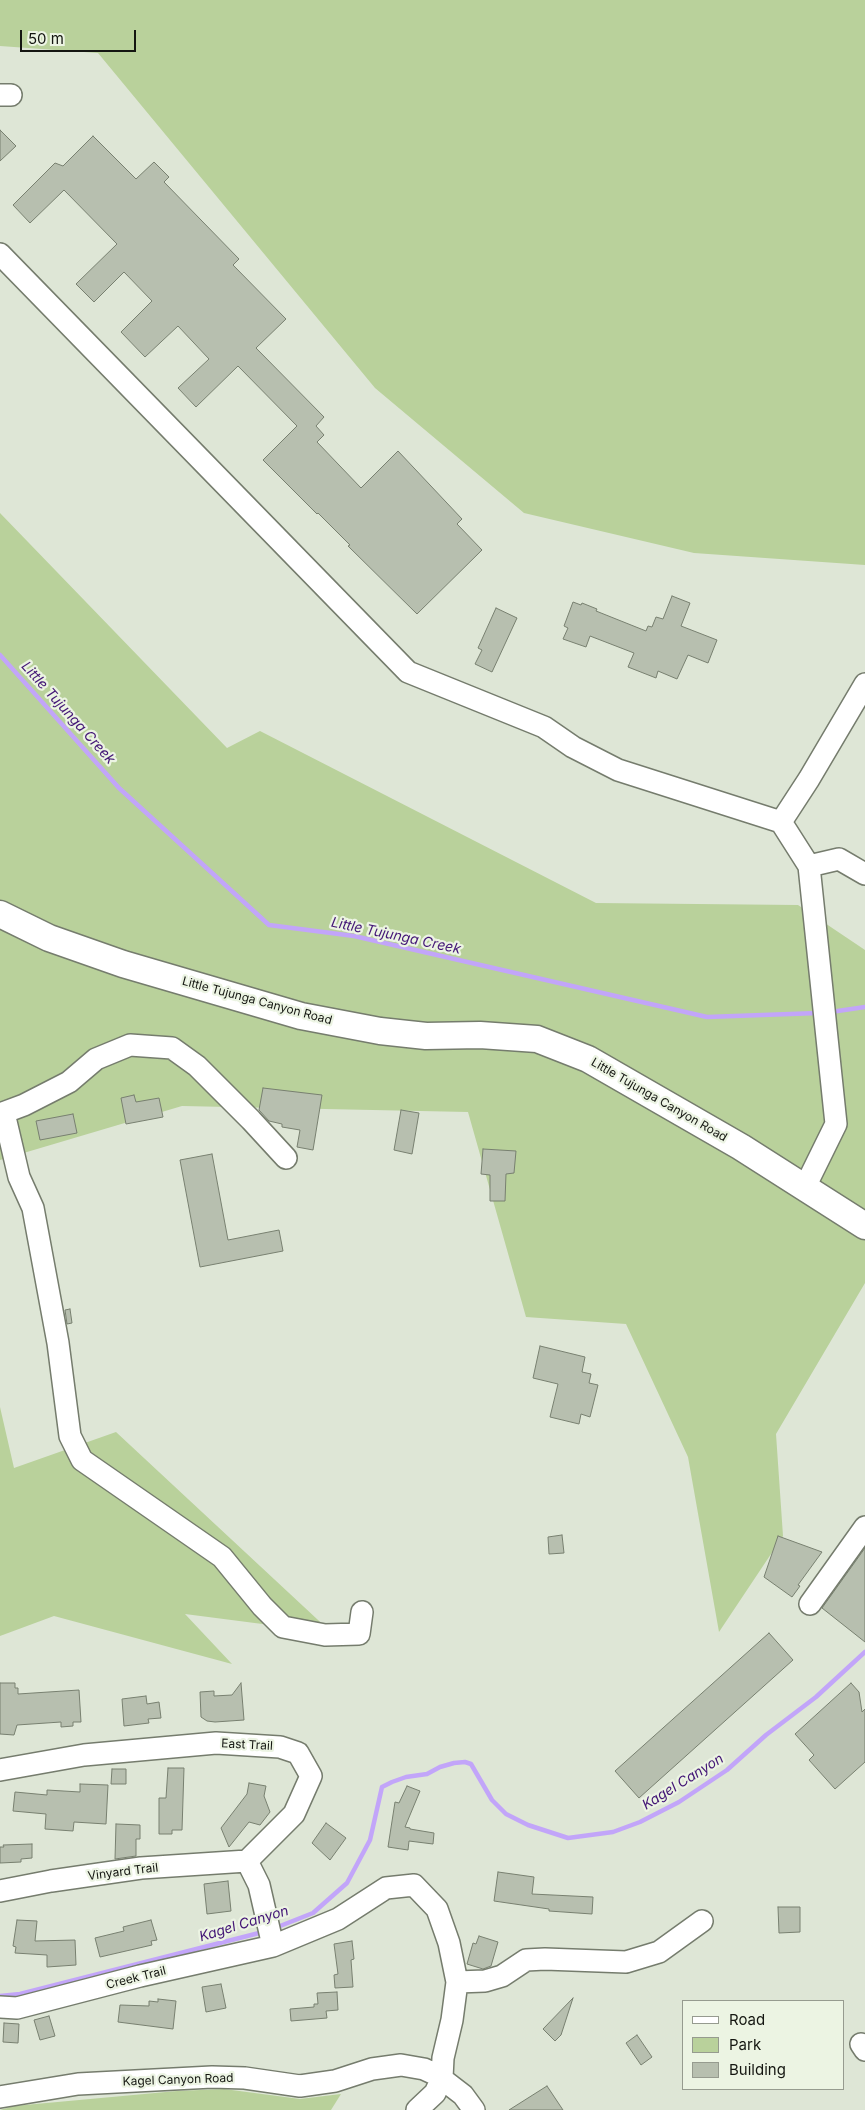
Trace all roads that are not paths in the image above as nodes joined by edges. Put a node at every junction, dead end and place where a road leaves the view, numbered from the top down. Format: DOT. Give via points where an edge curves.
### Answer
graph roads {
  1 [pos="0,254"];
  2 [pos="865,684"];
  3 [pos="780,822"];
  4 [pos="809,866"];
  5 [pos="865,874"];
  6 [pos="0,914"];
  7 [pos="2,1113"];
  8 [pos="286,1158"];
  9 [pos="804,1189"];
  10 [pos="865,1226"];
  11 [pos="865,1528"];
  12 [pos="810,1604"];
  13 [pos="362,1612"];
  14 [pos="0,1770"];
  15 [pos="247,1861"];
  16 [pos="0,1890"];
  17 [pos="702,1921"];
  18 [pos="272,1943"];
  19 [pos="457,1982"];
  20 [pos="0,2007"];
  21 [pos="442,2078"];
  22 [pos="0,2097"];
  23 [pos="417,2110"];
  24 [pos="474,2110"];
  1 -- 3 [label="street" via="408,672 544,727 573,747 618,770"];
  2 -- 3 [label="street"];
  3 -- 4 [label="street"];
  4 -- 5 [label="street" via="839,858"];
  4 -- 9 [label="street" via="836,1124"];
  6 -- 9 [label="main road, Little Tujunga Canyon Road" via="49,938 124,964 301,1016 426,1036 537,1039 588,1059 741,1148"];
  7 -- 8 [label="street" via="69,1082 96,1059 130,1045 172,1048 197,1066"];
  7 -- 13 [label="street" via="20,1177 33,1208 58,1343 70,1436 82,1460 222,1557 283,1627 325,1635 359,1634"];
  9 -- 10 [label="main road, Little Tujunga Canyon Road"];
  11 -- 12 [label="street"];
  14 -- 15 [label="street, East Trail" via="84,1755 216,1743 280,1747 298,1753 311,1776 294,1814"];
  15 -- 16 [label="street, Vinyard Trail" via="141,1868"];
  15 -- 18 [label="street" via="258,1885"];
  17 -- 19 [label="street" via="659,1952 626,1962 526,1960 502,1976 485,1981"];
  18 -- 19 [label="street" via="338,1919 386,1888 414,1885 437,1910 450,1943"];
  18 -- 20 [label="street, Creek Trail" via="17,2008"];
  19 -- 21 [label="street"];
  21 -- 22 [label="street, Kagel Canyon Road" via="424,2069 395,2065 335,2081 300,2086 212,2077 78,2084"];
  21 -- 23 [label="street" via="435,2093"];
  21 -- 24 [label="street, Kagel Canyon Road"];
}
